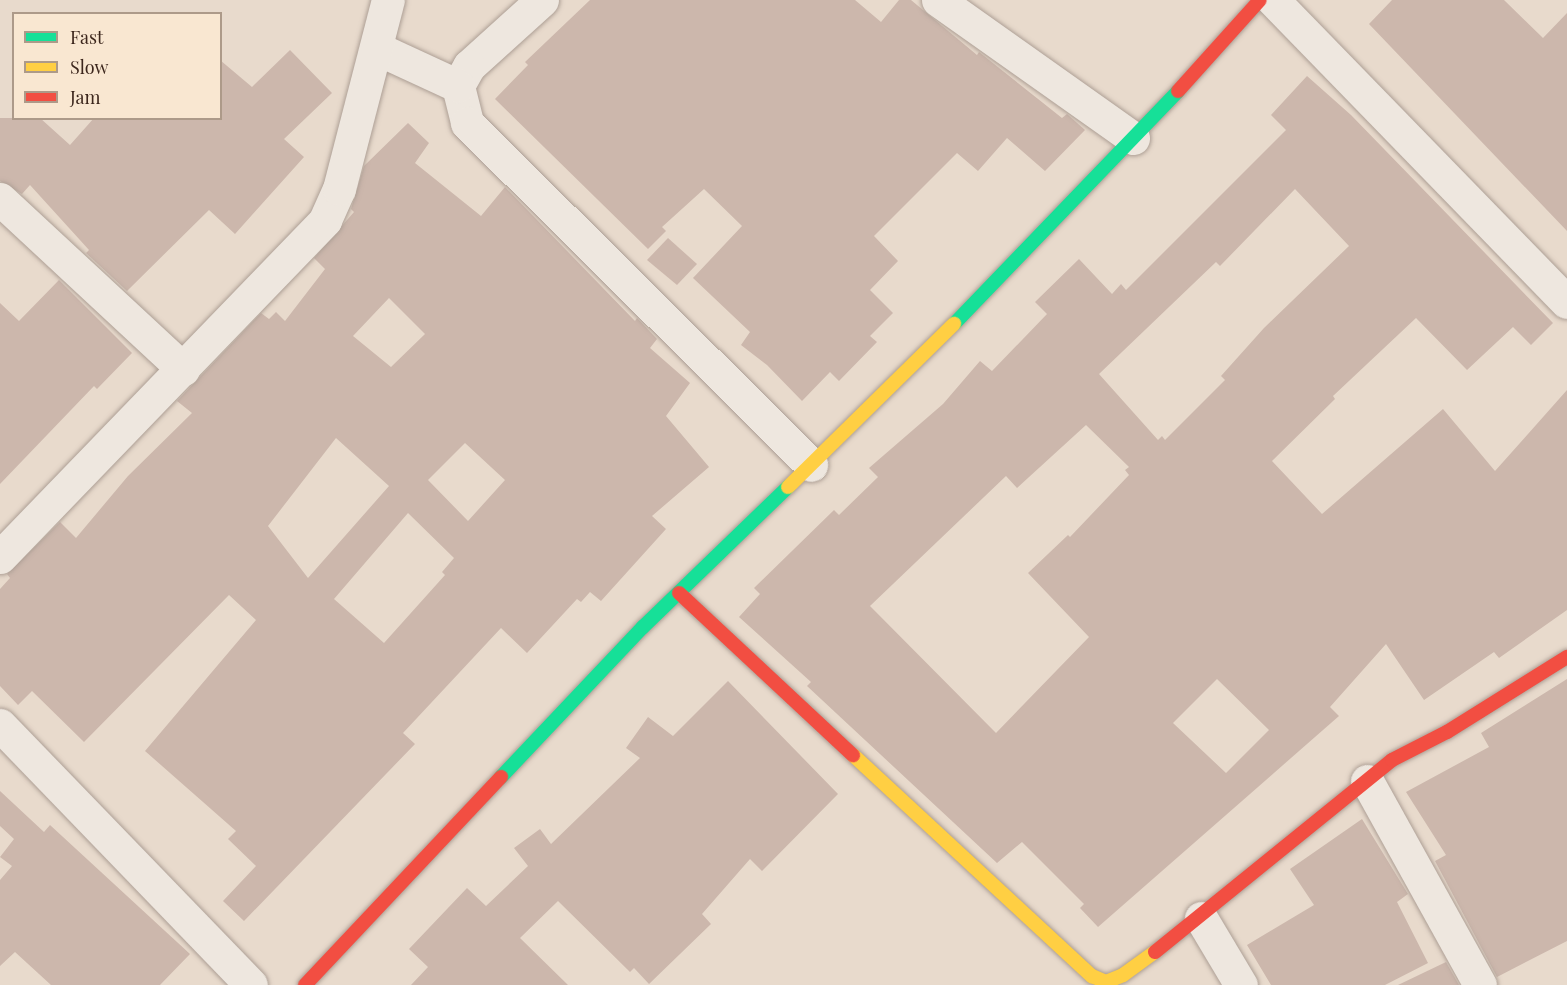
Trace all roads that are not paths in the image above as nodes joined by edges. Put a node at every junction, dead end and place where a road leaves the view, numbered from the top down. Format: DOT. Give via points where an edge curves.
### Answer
graph roads {
  1 [pos="388,0"];
  2 [pos="542,0"];
  3 [pos="938,0"];
  4 [pos="1260,0"];
  5 [pos="1273,0"];
  6 [pos="378,49"];
  7 [pos="458,86"];
  8 [pos="1133,138"];
  9 [pos="0,199"];
  10 [pos="1567,302"];
  11 [pos="183,369"];
  12 [pos="811,465"];
  13 [pos="0,557"];
  14 [pos="679,592"];
  15 [pos="1567,657"];
  16 [pos="0,725"];
  17 [pos="1367,781"];
  18 [pos="1201,918"];
  19 [pos="251,985"];
  20 [pos="305,985"];
  21 [pos="1241,985"];
  22 [pos="1480,985"];
  1 -- 6 [label="street"];
  2 -- 7 [label="street" via="469,66"];
  3 -- 8 [label="street"];
  4 -- 8 [label="street"];
  5 -- 10 [label="street"];
  6 -- 7 [label="street"];
  6 -- 11 [label="street" via="339,189 325,220"];
  7 -- 12 [label="street" via="467,123"];
  8 -- 12 [label="street" via="918,362"];
  9 -- 11 [label="street"];
  11 -- 13 [label="street"];
  12 -- 14 [label="street"];
  14 -- 18 [label="street" via="1092,976 1106,982 1123,975"];
  14 -- 20 [label="street"];
  15 -- 17 [label="street" via="1447,732 1392,760"];
  16 -- 19 [label="street"];
  17 -- 18 [label="street"];
  17 -- 22 [label="street"];
  18 -- 21 [label="street"];
}
